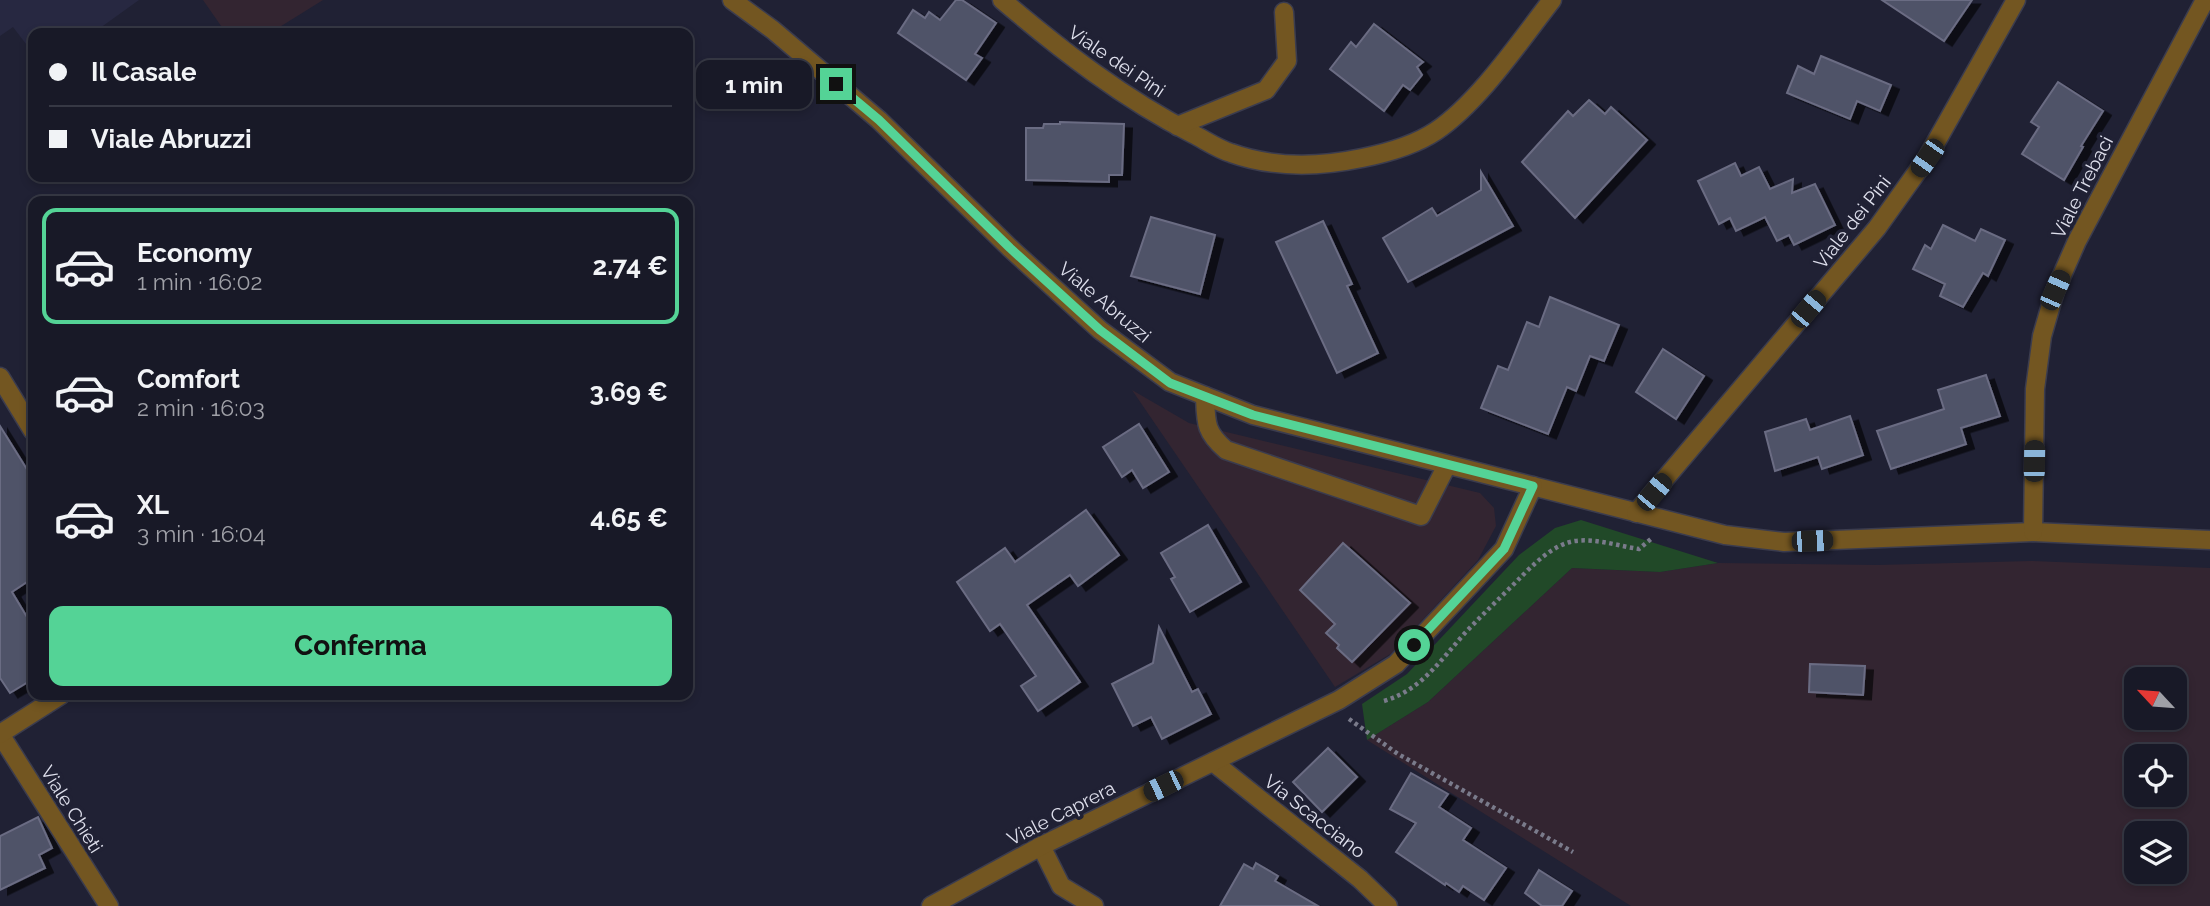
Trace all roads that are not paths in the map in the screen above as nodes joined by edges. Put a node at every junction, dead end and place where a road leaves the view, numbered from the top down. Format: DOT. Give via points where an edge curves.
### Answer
graph roads {
  1 [pos="733,0"];
  2 [pos="1002,0"];
  3 [pos="1552,0"];
  4 [pos="2016,0"];
  5 [pos="2205,0"];
  6 [pos="1284,12"];
  7 [pos="1177,126"];
  8 [pos="0,377"];
  9 [pos="1205,396"];
  10 [pos="28,423"];
  11 [pos="1447,465"];
  12 [pos="1533,486"];
  13 [pos="1636,513"];
  14 [pos="2033,532"];
  15 [pos="2210,540"];
  16 [pos="53,700"];
  17 [pos="0,734"];
  18 [pos="1213,762"];
  19 [pos="1041,846"];
  20 [pos="109,906"];
  21 [pos="931,906"];
  22 [pos="1094,906"];
  23 [pos="1388,906"];
  1 -- 9 [label="street, Viale Abruzzi" via="879,120 1100,330 1170,383"];
  2 -- 7 [label="street, Viale dei Pini" via="1048,39"];
  3 -- 7 [label="street, Viale dei Pini" via="1478,93 1436,131 1389,153 1332,164 1283,164 1231,153"];
  4 -- 13 [label="street, Viale dei Pini" via="1927,158 1877,228"];
  5 -- 14 [label="street, Viale Trebaci" via="2055,290 2042,336 2035,390"];
  6 -- 7 [label="street" via="1287,61 1266,90"];
  8 -- 10 [label="street"];
  9 -- 11 [label="street, Viale Abruzzi" via="1253,415"];
  9 -- 11 [label="street" via="1207,428 1226,450 1420,516"];
  11 -- 12 [label="street, Viale Abruzzi"];
  12 -- 13 [label="street, Viale Abruzzi"];
  12 -- 18 [label="street, Viale Caprera" via="1504,549 1396,664 1342,707"];
  13 -- 14 [label="street, Viale Abruzzi" via="1725,535 1784,542"];
  14 -- 15 [label="street, Viale Abruzzi"];
  16 -- 17 [label="street"];
  17 -- 20 [label="street, Viale Chieti"];
  18 -- 19 [label="street, Viale Caprera"];
  18 -- 23 [label="street, Via Scacciano"];
  19 -- 21 [label="street, Viale Caprera"];
  19 -- 22 [label="street" via="1061,886"];
}
